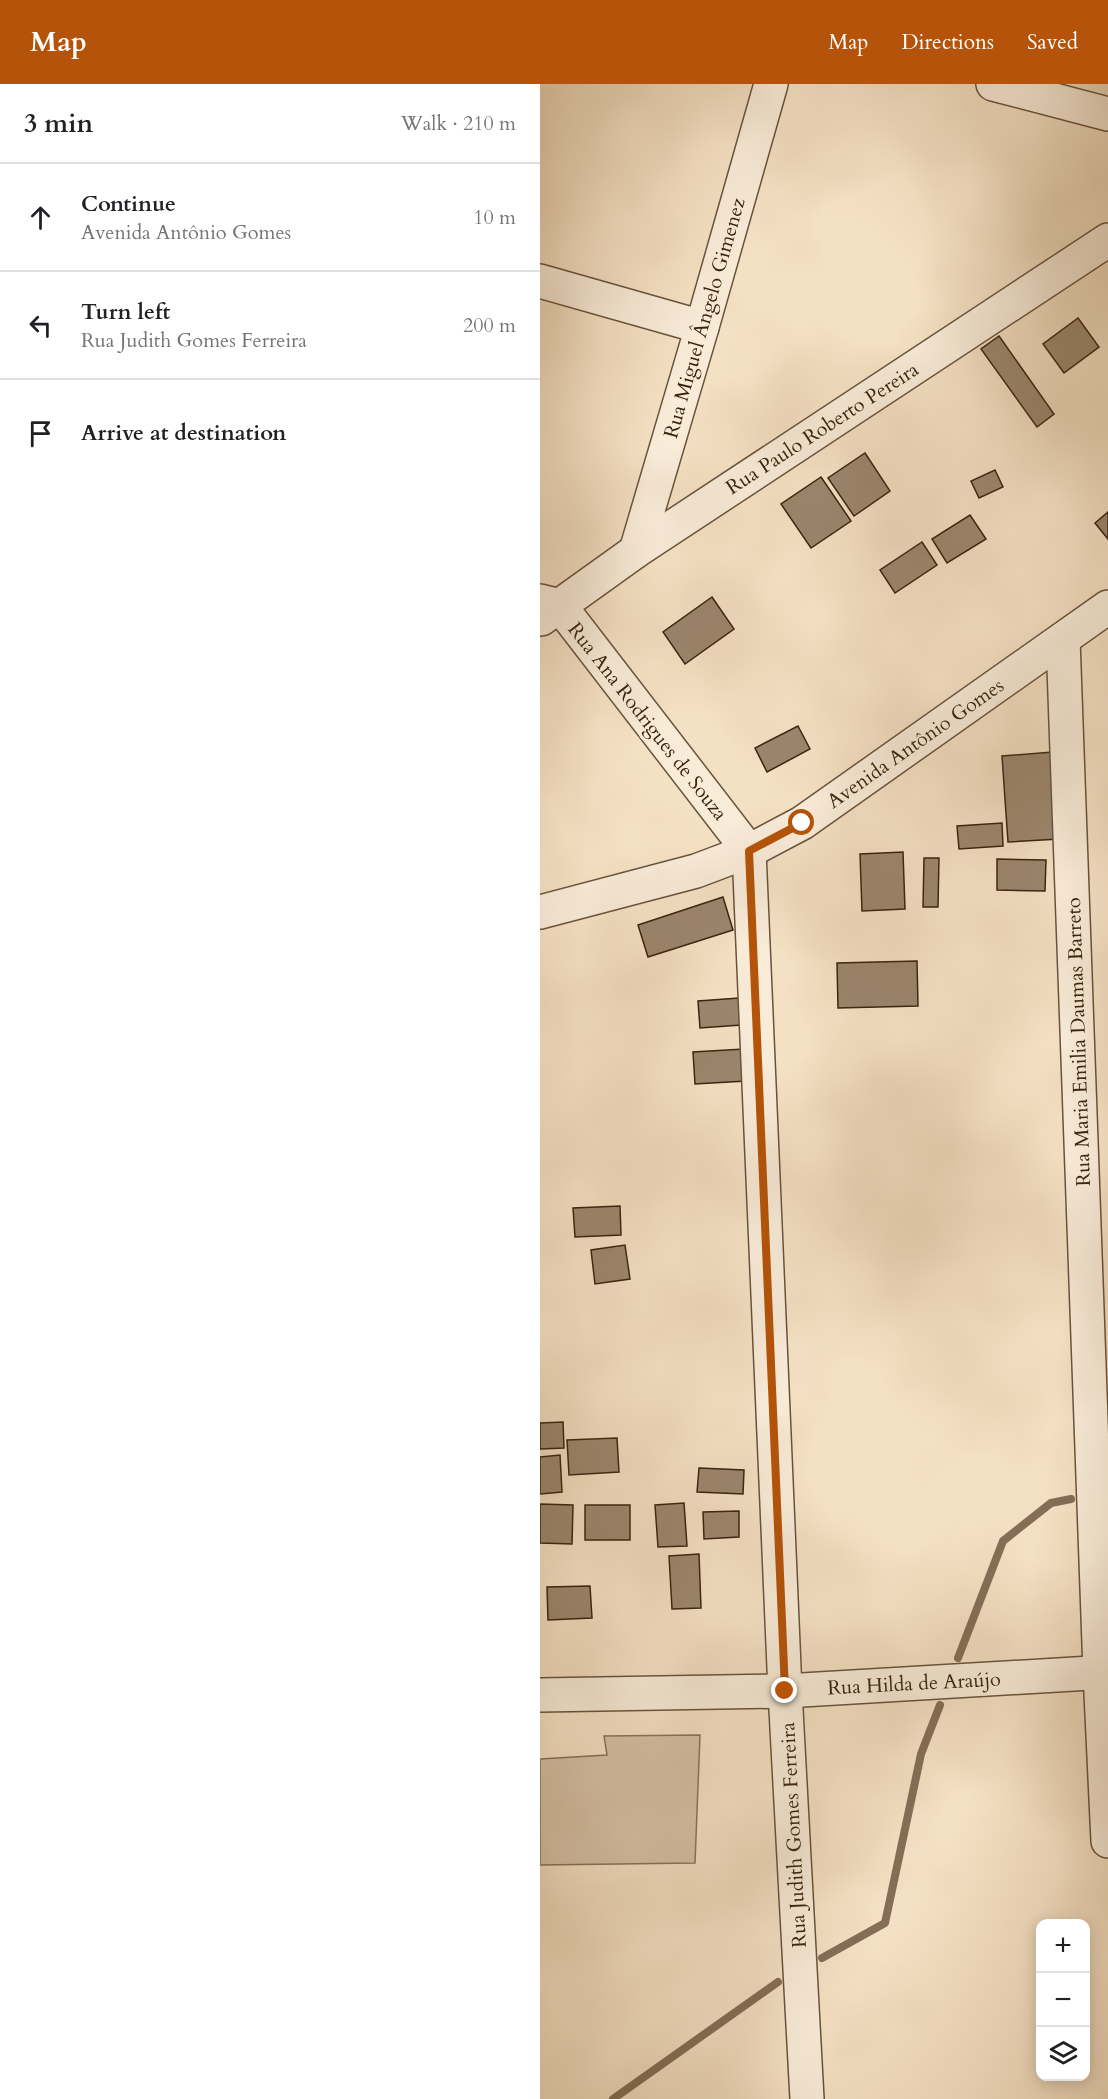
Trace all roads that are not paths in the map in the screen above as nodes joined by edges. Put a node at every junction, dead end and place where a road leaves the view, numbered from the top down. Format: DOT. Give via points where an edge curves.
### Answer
graph roads {
  1 [pos="771,84"];
  2 [pos="993,84"];
  3 [pos="1108,114"];
  4 [pos="1108,240"];
  5 [pos="540,281"];
  6 [pos="702,327"];
  7 [pos="636,551"];
  8 [pos="1108,607"];
  9 [pos="546,609"];
  10 [pos="1064,639"];
  11 [pos="749,851"];
  12 [pos="540,912"];
  13 [pos="1104,1672"];
  14 [pos="785,1691"];
  15 [pos="540,1695"];
  16 [pos="1108,1841"];
  17 [pos="807,2099"];
  1 -- 6 [label="street, Rua Miguel Ângelo Gimenez"];
  2 -- 3 [label="street"];
  4 -- 7 [label="street, Rua Paulo Roberto Pereira"];
  5 -- 6 [label="street"];
  6 -- 7 [label="street, Rua Miguel Ângelo Gimenez"];
  7 -- 9 [label="street, Rua Paulo Roberto Pereira"];
  8 -- 10 [label="street, Avenida Antônio Gomes"];
  9 -- 11 [label="street, Rua Ana Rodrigues de Souza"];
  10 -- 11 [label="street, Avenida Antônio Gomes" via="802,823"];
  10 -- 13 [label="street, Rua Maria Emilia Daumas Barreto"];
  11 -- 12 [label="street, Avenida Antônio Gomes" via="696,871"];
  11 -- 14 [label="street, Rua Judith Gomes Ferreira"];
  13 -- 14 [label="street, Rua Hilda de Araújo"];
  13 -- 16 [label="street, Rua Maria Emilia Daumas Barreto"];
  14 -- 15 [label="street, Rua Hilda de Araújo"];
  14 -- 17 [label="street, Rua Judith Gomes Ferreira"];
}
